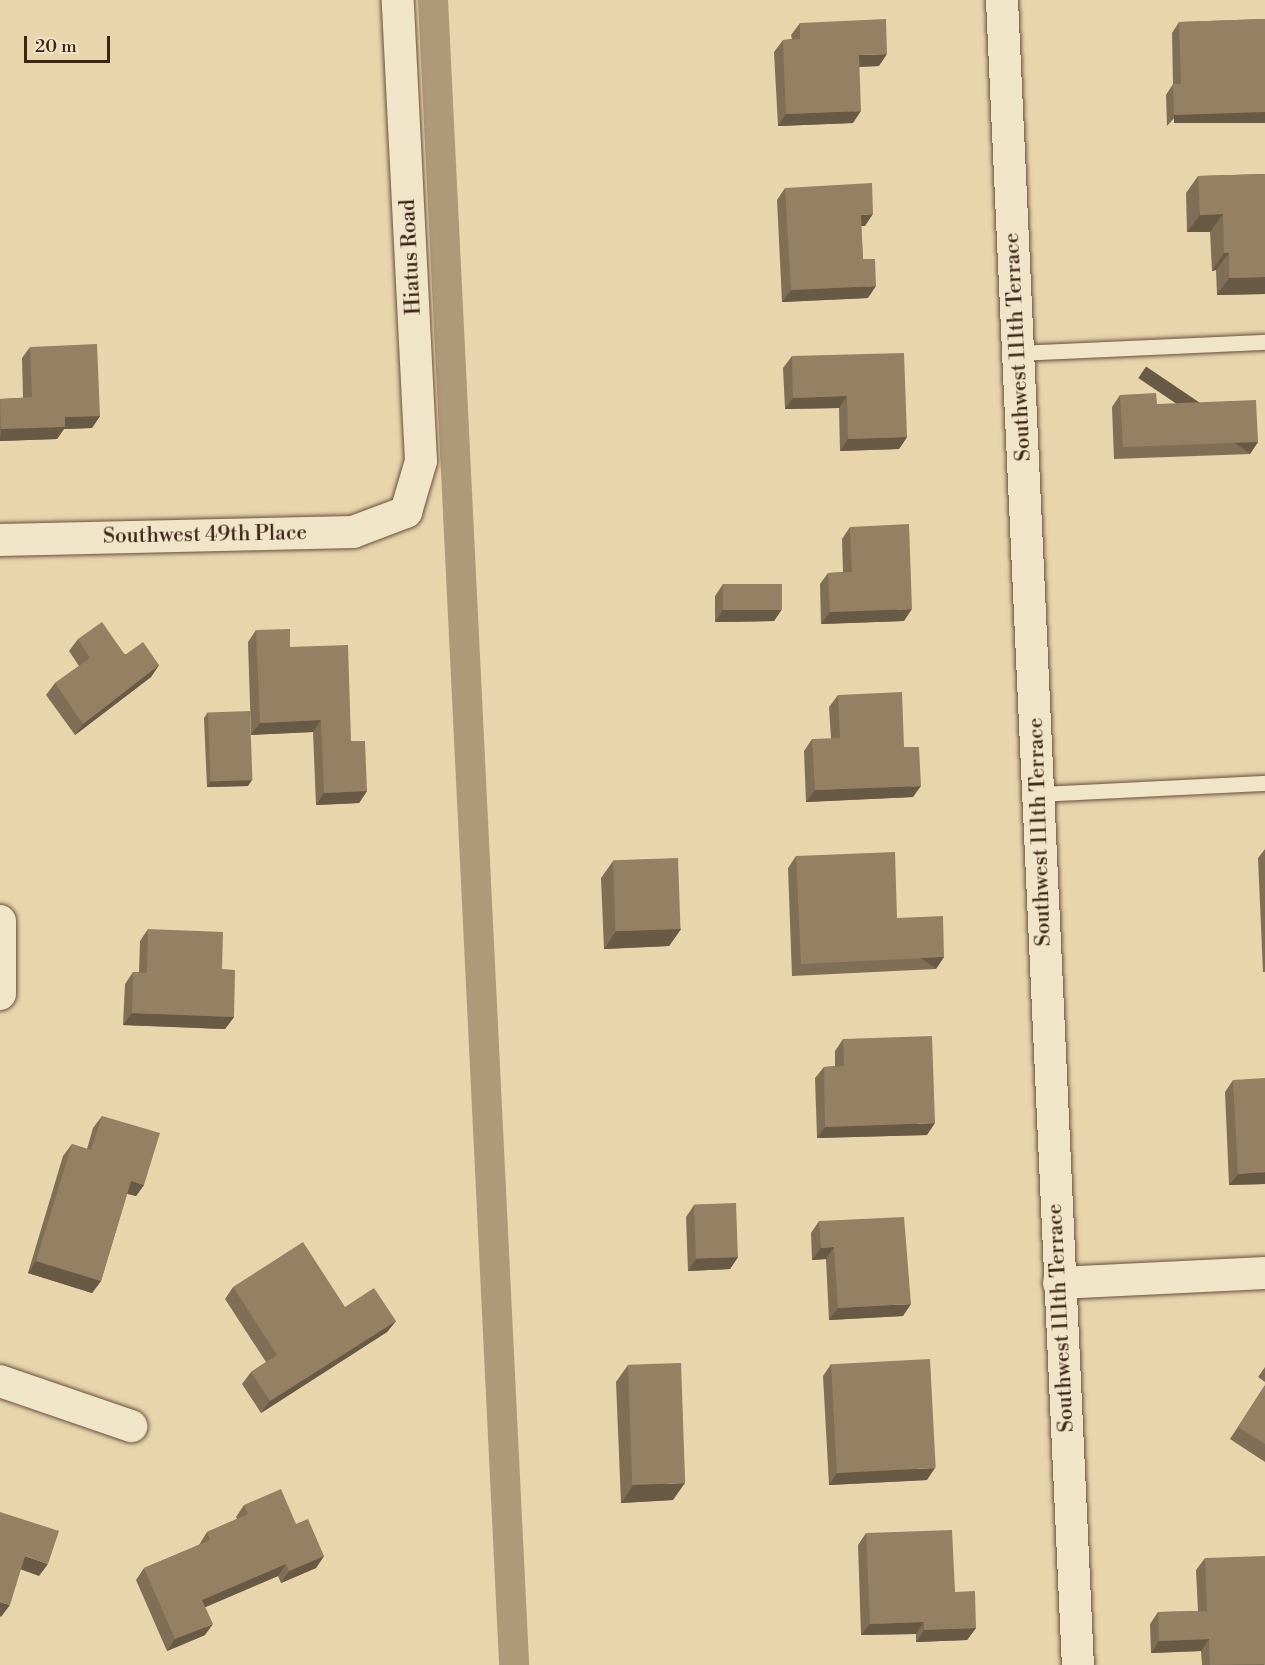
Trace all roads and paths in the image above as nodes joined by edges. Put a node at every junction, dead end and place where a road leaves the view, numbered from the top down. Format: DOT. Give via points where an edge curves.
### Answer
graph roads {
  1 [pos="398,0"];
  2 [pos="1002,0"];
  3 [pos="1265,342"];
  4 [pos="1019,353"];
  5 [pos="406,512"];
  6 [pos="0,540"];
  7 [pos="1265,783"];
  8 [pos="1039,794"];
  9 [pos="0,921"];
  10 [pos="0,994"];
  11 [pos="1265,1273"];
  12 [pos="1059,1283"];
  13 [pos="0,1381"];
  14 [pos="131,1426"];
  15 [pos="1078,1665"];
  1 -- 5 [label="street, Hiatus Road" via="421,461"];
  2 -- 4 [label="street, Southwest 111th Terrace"];
  3 -- 4 [label="lane"];
  4 -- 8 [label="street, Southwest 111th Terrace"];
  5 -- 6 [label="street, Southwest 49th Place" via="353,532"];
  7 -- 8 [label="lane"];
  8 -- 12 [label="street, Southwest 111th Terrace"];
  9 -- 10 [label="street"];
  11 -- 12 [label="street"];
  12 -- 15 [label="street, Southwest 111th Terrace"];
  13 -- 14 [label="street"];
}
